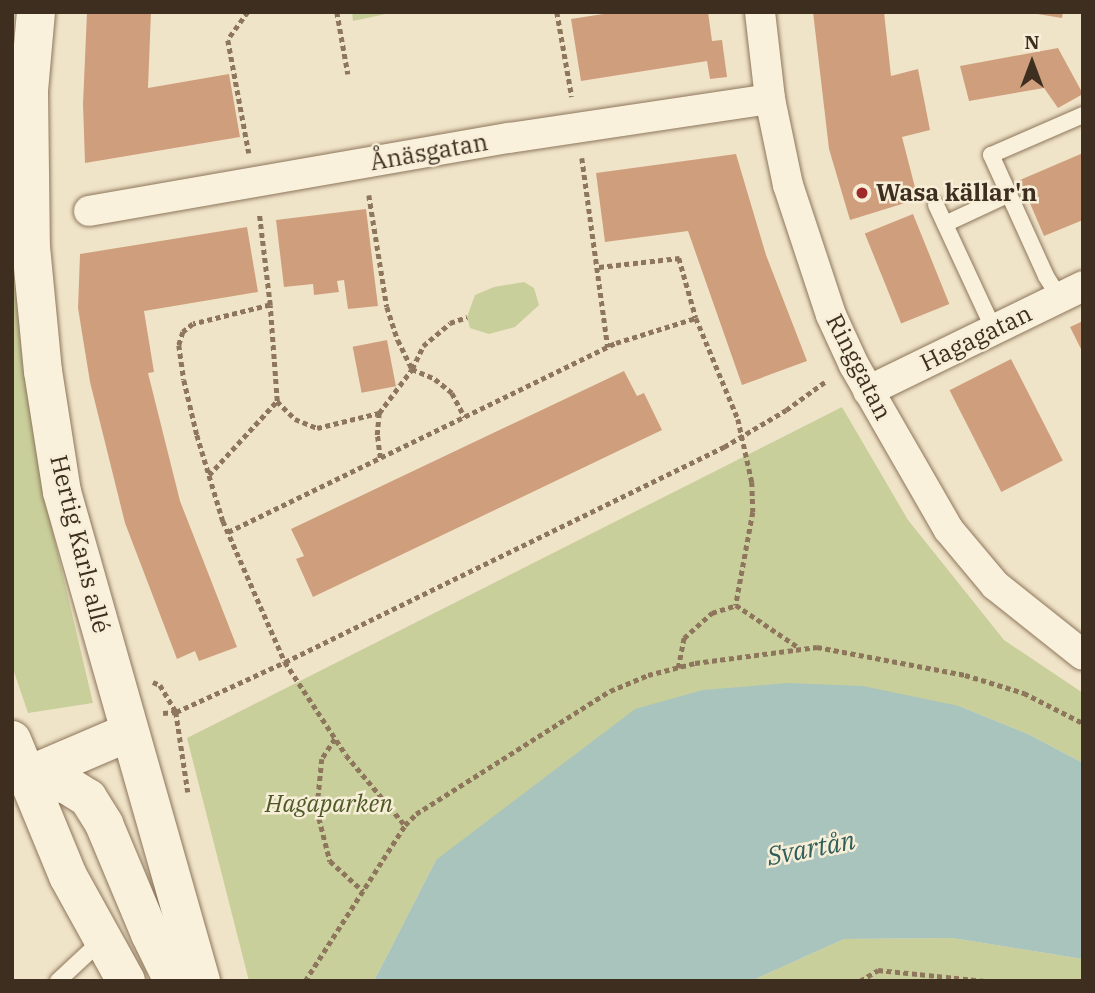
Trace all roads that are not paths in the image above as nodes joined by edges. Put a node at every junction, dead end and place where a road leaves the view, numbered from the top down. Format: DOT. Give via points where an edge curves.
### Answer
graph roads {
  1 [pos="36,12"];
  2 [pos="760,12"];
  3 [pos="770,99"];
  4 [pos="1083,116"];
  5 [pos="1009,194"];
  6 [pos="936,205"];
  7 [pos="89,211"];
  8 [pos="945,224"];
  9 [pos="1071,292"];
  10 [pos="994,330"];
  11 [pos="868,391"];
  12 [pos="1083,655"];
  13 [pos="130,732"];
  14 [pos="12,740"];
  15 [pos="19,779"];
  16 [pos="103,940"];
  17 [pos="58,981"];
  18 [pos="126,981"];
  19 [pos="173,981"];
  20 [pos="201,981"];
  1 -- 13 [label="main road, Hertig Karls allé" via="29,91 31,237 43,371 62,492"];
  2 -- 3 [label="street, Ringgatan"];
  3 -- 7 [label="street, Ånäsgatan" via="578,127"];
  3 -- 11 [label="street, Ringgatan" via="788,185 831,315"];
  4 -- 5 [label="lane" via="991,155"];
  5 -- 8 [label="lane"];
  5 -- 9 [label="lane"];
  6 -- 8 [label="lane"];
  8 -- 10 [label="lane"];
  9 -- 10 [label="street, Hagagatan"];
  10 -- 11 [label="street, Hagagatan"];
  11 -- 12 [label="street, Ringgatan" via="949,530 995,585"];
  13 -- 15 [label="main road"];
  13 -- 20 [label="main road, Hertig Karls allé"];
  14 -- 15 [label="main road"];
  15 -- 16 [label="main road"];
  15 -- 19 [label="main road" via="67,785 88,798 104,824"];
  16 -- 17 [label="lane"];
  16 -- 18 [label="main road"];
}
